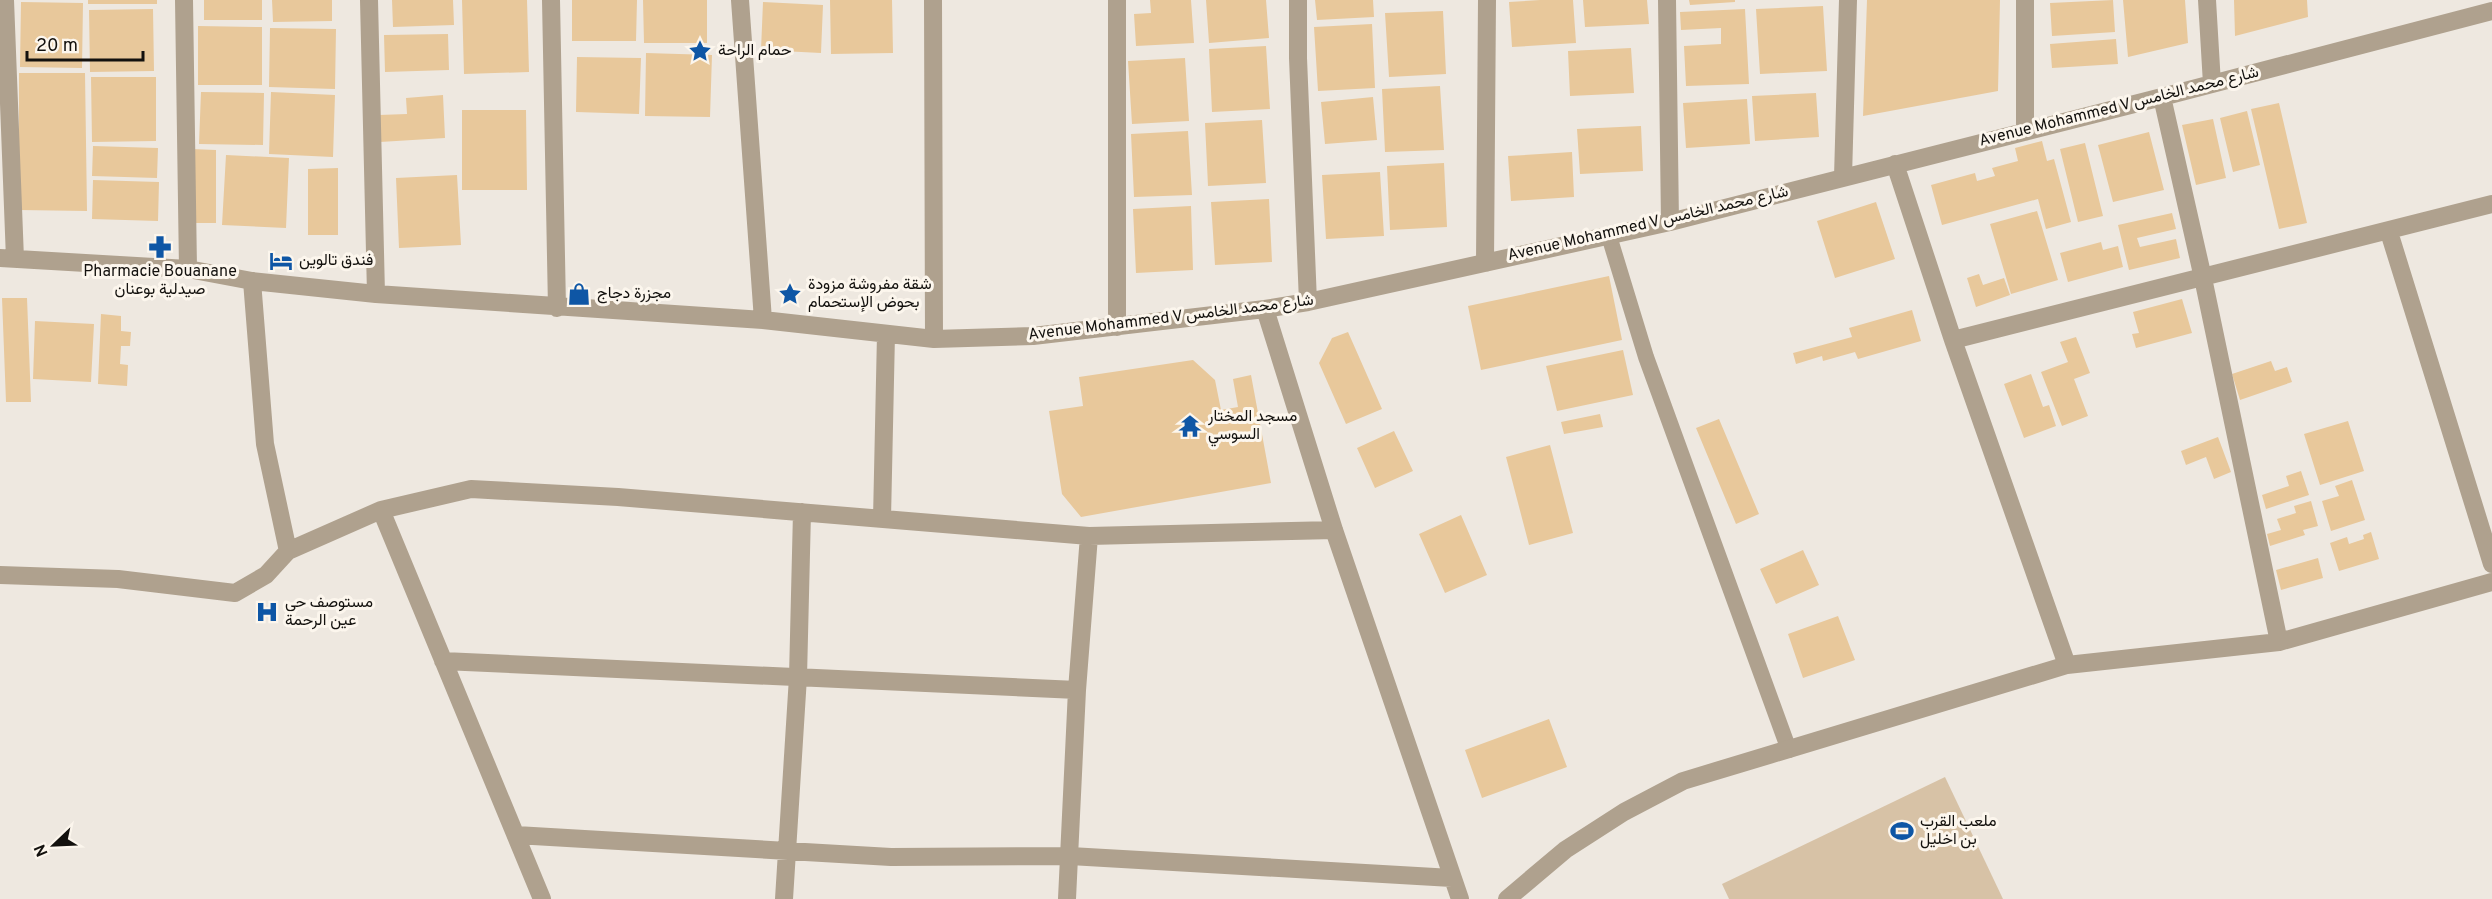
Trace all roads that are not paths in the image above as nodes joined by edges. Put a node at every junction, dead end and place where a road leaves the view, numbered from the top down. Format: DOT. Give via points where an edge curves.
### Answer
graph roads {
  1 [pos="6,0"];
  2 [pos="184,0"];
  3 [pos="369,0"];
  4 [pos="551,0"];
  5 [pos="740,0"];
  6 [pos="933,0"];
  7 [pos="1117,0"];
  8 [pos="1298,0"];
  9 [pos="1487,0"];
  10 [pos="1666,0"];
  11 [pos="1848,0"];
  12 [pos="2025,0"];
  13 [pos="2207,0"];
  14 [pos="2492,11"];
  15 [pos="2212,84"];
  16 [pos="2162,97"];
  17 [pos="2025,132"];
  18 [pos="1895,164"];
  19 [pos="1843,177"];
  20 [pos="2492,204"];
  21 [pos="1670,222"];
  22 [pos="2389,232"];
  23 [pos="1609,236"];
  24 [pos="7,258"];
  25 [pos="1485,262"];
  26 [pos="188,269"];
  27 [pos="2203,278"];
  28 [pos="252,281"];
  29 [pos="376,294"];
  30 [pos="1308,302"];
  31 [pos="557,308"];
  32 [pos="1265,309"];
  33 [pos="763,320"];
  34 [pos="1117,327"];
  35 [pos="886,334"];
  36 [pos="934,339"];
  37 [pos="1953,340"];
  38 [pos="381,510"];
  39 [pos="802,512"];
  40 [pos="882,519"];
  41 [pos="1334,530"];
  42 [pos="1089,536"];
  43 [pos="288,551"];
  44 [pos="2492,564"];
  45 [pos="0,575"];
  46 [pos="2492,582"];
  47 [pos="2279,642"];
  48 [pos="443,662"];
  49 [pos="2067,665"];
  50 [pos="798,678"];
  51 [pos="1077,690"];
  52 [pos="1790,750"];
  53 [pos="516,835"];
  54 [pos="786,851"];
  55 [pos="1070,856"];
  56 [pos="1452,878"];
  57 [pos="542,899"];
  58 [pos="784,899"];
  59 [pos="1067,899"];
  60 [pos="1460,899"];
  61 [pos="1507,899"];
  1 -- 24 [label="street"];
  2 -- 26 [label="street"];
  3 -- 29 [label="street"];
  4 -- 31 [label="street"];
  5 -- 33 [label="street"];
  6 -- 36 [label="street"];
  7 -- 34 [label="street"];
  8 -- 30 [label="street"];
  9 -- 25 [label="street"];
  10 -- 21 [label="street"];
  11 -- 19 [label="street"];
  12 -- 17 [label="street"];
  13 -- 15 [label="street"];
  14 -- 15 [label="street, Avenue Mohammed V شارع محمد الخامس"];
  15 -- 16 [label="street, Avenue Mohammed V شارع محمد الخامس"];
  16 -- 17 [label="street, Avenue Mohammed V شارع محمد الخامس"];
  16 -- 27 [label="street"];
  17 -- 18 [label="street, Avenue Mohammed V شارع محمد الخامس"];
  18 -- 19 [label="street, Avenue Mohammed V شارع محمد الخامس"];
  18 -- 37 [label="street"];
  19 -- 21 [label="street, Avenue Mohammed V شارع محمد الخامس"];
  20 -- 22 [label="street"];
  21 -- 23 [label="street, Avenue Mohammed V شارع محمد الخامس"];
  22 -- 27 [label="street"];
  22 -- 44 [label="street"];
  23 -- 25 [label="street, Avenue Mohammed V شارع محمد الخامس"];
  23 -- 52 [label="lane" via="1646,357"];
  24 -- 26 [label="street, Avenue Mohammed V شارع محمد الخامس"];
  25 -- 30 [label="street, Avenue Mohammed V شارع محمد الخامس"];
  26 -- 28 [label="street, Avenue Mohammed V شارع محمد الخامس"];
  27 -- 37 [label="street"];
  27 -- 47 [label="street"];
  28 -- 29 [label="street, Avenue Mohammed V شارع محمد الخامس"];
  28 -- 43 [label="street" via="265,444"];
  29 -- 31 [label="street, Avenue Mohammed V شارع محمد الخامس"];
  30 -- 32 [label="street, Avenue Mohammed V شارع محمد الخامس"];
  31 -- 33 [label="street, Avenue Mohammed V شارع محمد الخامس"];
  32 -- 34 [label="street, Avenue Mohammed V شارع محمد الخامس"];
  32 -- 41 [label="street"];
  33 -- 35 [label="street, Avenue Mohammed V شارع محمد الخامس"];
  34 -- 36 [label="street, Avenue Mohammed V شارع محمد الخامس" via="1034,336"];
  35 -- 36 [label="street, Avenue Mohammed V شارع محمد الخامس"];
  35 -- 40 [label="street"];
  37 -- 49 [label="street"];
  38 -- 39 [label="street" via="471,489"];
  38 -- 43 [label="street"];
  38 -- 48 [label="street"];
  39 -- 40 [label="street"];
  39 -- 50 [label="street"];
  40 -- 42 [label="street"];
  41 -- 42 [label="street"];
  41 -- 56 [label="street"];
  42 -- 51 [label="street"];
  43 -- 45 [label="street" via="266,575 234,592 118,579"];
  46 -- 47 [label="street"];
  47 -- 49 [label="street"];
  48 -- 50 [label="street"];
  48 -- 53 [label="street"];
  49 -- 52 [label="street"];
  50 -- 51 [label="street"];
  50 -- 54 [label="street"];
  51 -- 55 [label="street"];
  52 -- 61 [label="street" via="1683,781 1624,812 1565,850"];
  53 -- 54 [label="street"];
  53 -- 57 [label="street"];
  54 -- 55 [label="street" via="891,857"];
  54 -- 58 [label="street"];
  55 -- 56 [label="street"];
  55 -- 59 [label="street"];
  56 -- 60 [label="street"];
}
